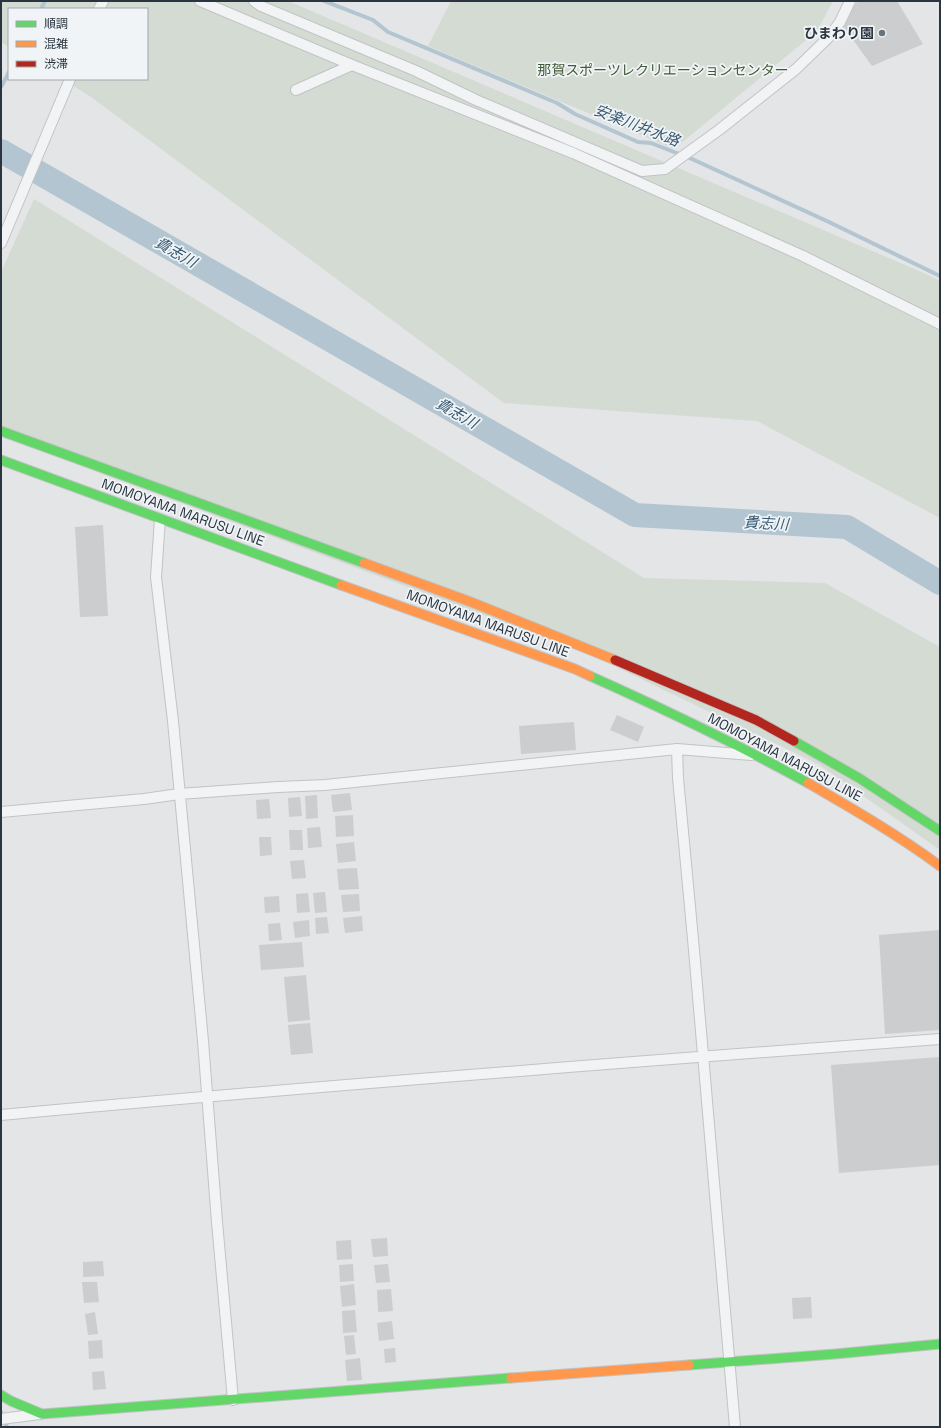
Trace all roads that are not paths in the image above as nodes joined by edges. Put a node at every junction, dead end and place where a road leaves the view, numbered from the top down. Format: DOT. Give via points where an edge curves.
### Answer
graph roads {
  1 [pos="200,1"];
  2 [pos="254,1"];
  3 [pos="850,1"];
  4 [pos="352,65"];
  5 [pos="70,80"];
  6 [pos="296,90"];
  7 [pos="1,243"];
  8 [pos="940,324"];
  9 [pos="1,431"];
  10 [pos="1,460"];
  11 [pos="160,519"];
  12 [pos="677,749"];
  13 [pos="759,756"];
  14 [pos="179,794"];
  15 [pos="1,812"];
  16 [pos="940,831"];
  17 [pos="940,866"];
  18 [pos="940,1039"];
  19 [pos="704,1056"];
  20 [pos="207,1096"];
  21 [pos="1,1115"];
  22 [pos="940,1344"];
  23 [pos="730,1362"];
  24 [pos="1,1395"];
  25 [pos="233,1400"];
  26 [pos="42,1414"];
  27 [pos="1,1419"];
  28 [pos="735,1427"];
  1 -- 4 [label="street"];
  2 -- 3 [label="street" via="642,171 665,169 796,69 828,38 840,22"];
  4 -- 6 [label="street"];
  4 -- 8 [label="street" via="573,153 803,256"];
  5 -- 7 [label="street"];
  9 -- 16 [label="street" via="471,602 647,673 756,720 859,778"];
  10 -- 11 [label="street, MOMOYAMA MARUSU LINE"];
  11 -- 13 [label="street, MOMOYAMA MARUSU LINE" via="575,669 677,715"];
  11 -- 14 [label="street" via="156,577"];
  12 -- 13 [label="street"];
  12 -- 14 [label="street" via="324,784"];
  12 -- 19 [label="street"];
  13 -- 17 [label="street, MOMOYAMA MARUSU LINE" via="853,809 912,845"];
  14 -- 15 [label="street"];
  14 -- 20 [label="street"];
  18 -- 19 [label="street"];
  19 -- 20 [label="street"];
  19 -- 23 [label="street"];
  20 -- 21 [label="street"];
  20 -- 25 [label="street"];
  22 -- 23 [label="street"];
  23 -- 25 [label="street"];
  23 -- 28 [label="street"];
  24 -- 26 [label="street"];
  25 -- 26 [label="street"];
  26 -- 27 [label="street"];
}
